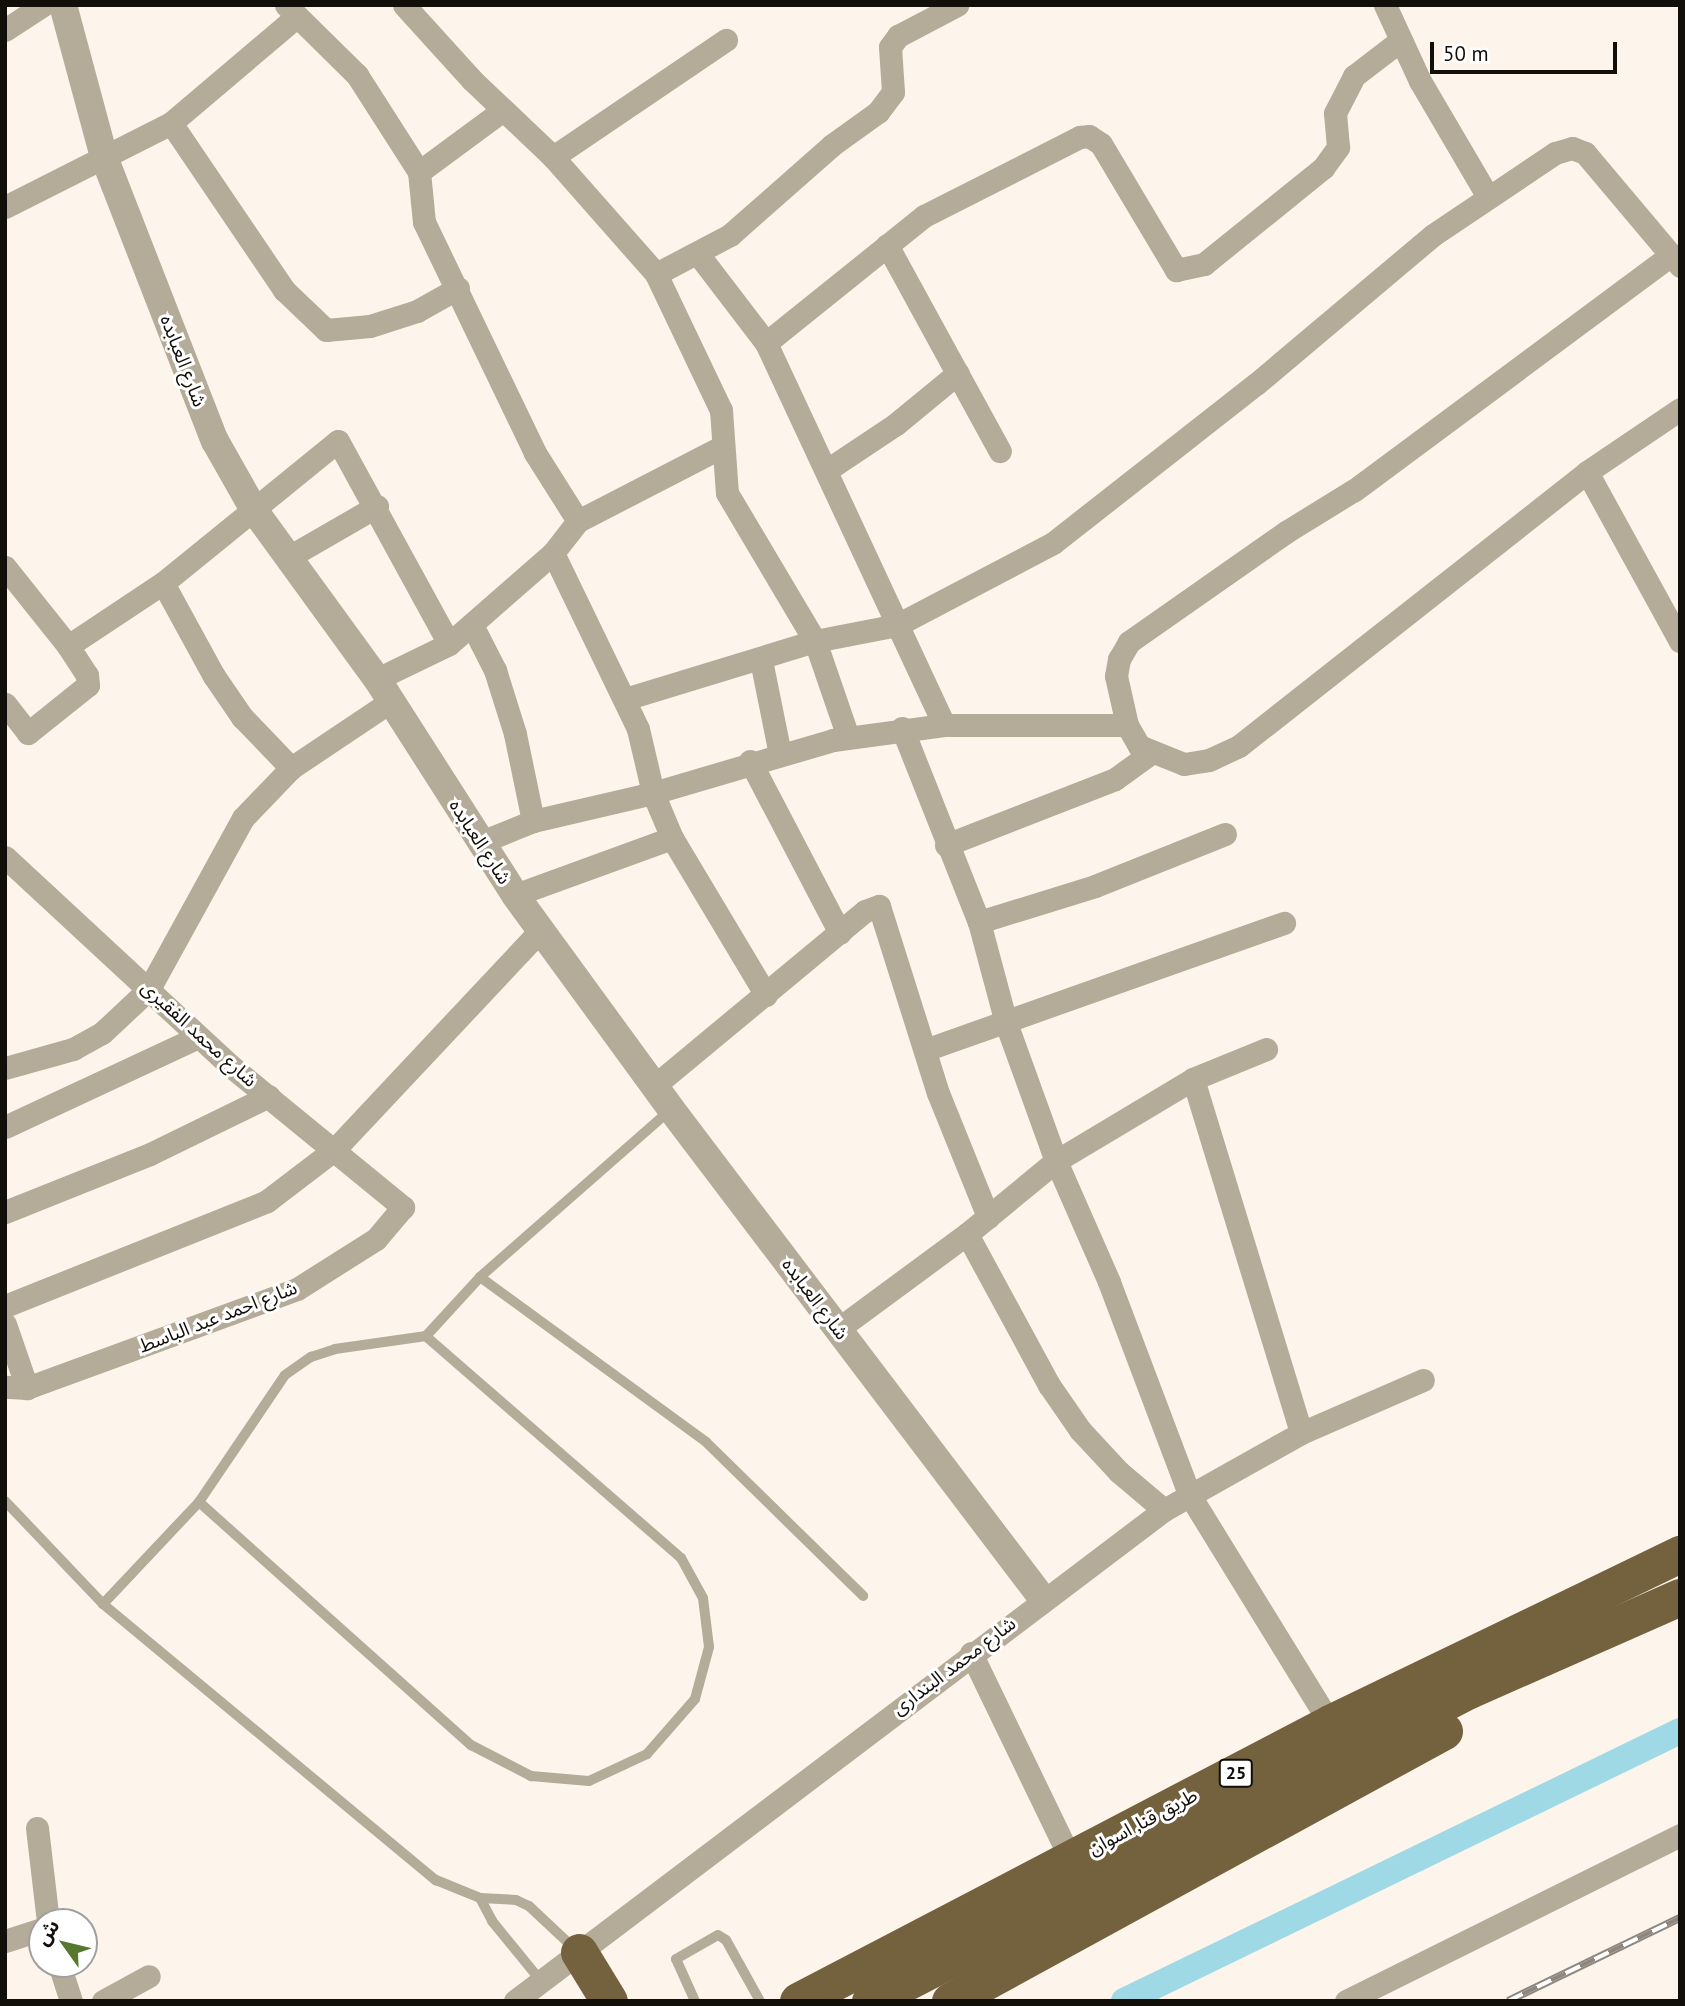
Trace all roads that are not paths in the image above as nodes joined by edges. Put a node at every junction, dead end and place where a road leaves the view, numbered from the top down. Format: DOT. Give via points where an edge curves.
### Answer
graph roads {
  1 [pos="43,5"];
  2 [pos="63,5"];
  3 [pos="404,5"];
  4 [pos="957,5"];
  5 [pos="1385,5"];
  6 [pos="291,11"];
  7 [pos="5,30"];
  8 [pos="726,40"];
  9 [pos="1401,40"];
  10 [pos="503,110"];
  11 [pos="171,123"];
  12 [pos="104,157"];
  13 [pos="552,157"];
  14 [pos="419,172"];
  15 [pos="1487,195"];
  16 [pos="5,207"];
  17 [pos="887,245"];
  18 [pos="698,254"];
  19 [pos="1675,261"];
  20 [pos="656,274"];
  21 [pos="458,288"];
  22 [pos="766,343"];
  23 [pos="958,373"];
  24 [pos="1680,409"];
  25 [pos="723,446"];
  26 [pos="1000,452"];
  27 [pos="827,470"];
  28 [pos="1587,472"];
  29 [pos="376,506"];
  30 [pos="254,510"];
  31 [pos="578,521"];
  32 [pos="553,552"];
  33 [pos="287,558"];
  34 [pos="5,567"];
  35 [pos="163,583"];
  36 [pos="472,625"];
  37 [pos="897,625"];
  38 [pos="815,641"];
  39 [pos="1680,641"];
  40 [pos="449,644"];
  41 [pos="68,646"];
  42 [pos="761,660"];
  43 [pos="384,690"];
  44 [pos="625,699"];
  45 [pos="5,704"];
  46 [pos="944,725"];
  47 [pos="1127,725"];
  48 [pos="902,728"];
  49 [pos="848,737"];
  50 [pos="1151,753"];
  51 [pos="780,754"];
  52 [pos="750,761"];
  53 [pos="291,768"];
  54 [pos="653,793"];
  55 [pos="533,821"];
  56 [pos="1225,834"];
  57 [pos="672,838"];
  58 [pos="479,843"];
  59 [pos="946,845"];
  60 [pos="5,857"];
  61 [pos="515,895"];
  62 [pos="979,922"];
  63 [pos="1284,923"];
  64 [pos="541,930"];
  65 [pos="840,933"];
  66 [pos="149,989"];
  67 [pos="766,995"];
  68 [pos="1006,1023"];
  69 [pos="198,1037"];
  70 [pos="1266,1049"];
  71 [pos="925,1050"];
  72 [pos="5,1068"];
  73 [pos="1193,1079"];
  74 [pos="654,1086"];
  75 [pos="269,1096"];
  76 [pos="671,1109"];
  77 [pos="5,1127"];
  78 [pos="335,1149"];
  79 [pos="1056,1161"];
  80 [pos="402,1202"];
  81 [pos="5,1212"];
  82 [pos="988,1217"];
  83 [pos="967,1234"];
  84 [pos="480,1277"];
  85 [pos="5,1306"];
  86 [pos="5,1324"];
  87 [pos="838,1329"];
  88 [pos="426,1336"];
  89 [pos="1423,1380"];
  90 [pos="16,1387"];
  91 [pos="1301,1433"];
  92 [pos="1189,1494"];
  93 [pos="5,1501"];
  94 [pos="199,1503"];
  95 [pos="1164,1510"];
  96 [pos="1680,1555"];
  97 [pos="863,1596"];
  98 [pos="1680,1597"];
  99 [pos="1042,1598"];
  100 [pos="103,1604"];
  101 [pos="1608,1630"];
  102 [pos="971,1653"];
  103 [pos="1330,1723"];
  104 [pos="37,1828"];
  105 [pos="1680,1835"];
  106 [pos="1071,1860"];
  107 [pos="480,1898"];
  108 [pos="46,1908"];
  109 [pos="28,1934"];
  110 [pos="5,1941"];
  111 [pos="579,1952"];
  112 [pos="149,1976"];
  113 [pos="64,1978"];
  114 [pos="541,1981"];
  115 [pos="71,2001"];
  116 [pos="103,2001"];
  117 [pos="515,2001"];
  118 [pos="609,2001"];
  119 [pos="695,2001"];
  120 [pos="760,2001"];
  121 [pos="798,2001"];
  122 [pos="870,2001"];
  123 [pos="950,2001"];
  124 [pos="1346,2001"];
  1 -- 7 [label="street"];
  2 -- 12 [label="street, شارع العبابده"];
  3 -- 10 [label="street"];
  4 -- 18 [label="street" via="898,36 890,47 893,92 878,112 832,145 730,235"];
  5 -- 9 [label="street"];
  6 -- 11 [label="street"];
  6 -- 14 [label="street" via="357,75"];
  8 -- 13 [label="street"];
  9 -- 15 [label="street"];
  9 -- 17 [label="street" via="1354,76 1335,113 1338,147 1323,168 1204,264 1176,270 1101,144 1089,136 1045,151 924,216"];
  10 -- 13 [label="street"];
  10 -- 14 [label="street"];
  11 -- 12 [label="street"];
  11 -- 21 [label="street" via="284,290 326,330 370,326 417,311"];
  12 -- 16 [label="street"];
  12 -- 30 [label="street, شارع العبابده" via="215,441"];
  13 -- 20 [label="street"];
  14 -- 21 [label="street" via="424,222"];
  15 -- 19 [label="street" via="1572,148 1586,153"];
  15 -- 37 [label="street" via="1054,543"];
  17 -- 22 [label="street"];
  17 -- 23 [label="street"];
  18 -- 20 [label="street"];
  18 -- 22 [label="street"];
  19 -- 47 [label="street" via="1354,490 1286,531 1129,642 1116,676"];
  20 -- 25 [label="street" via="721,410"];
  21 -- 31 [label="street" via="535,453"];
  22 -- 27 [label="street"];
  23 -- 26 [label="street"];
  23 -- 27 [label="street" via="896,424"];
  24 -- 28 [label="street"];
  25 -- 31 [label="street"];
  25 -- 38 [label="street" via="727,493"];
  27 -- 37 [label="street"];
  28 -- 39 [label="street"];
  28 -- 50 [label="street" via="1239,746 1184,764"];
  29 -- 30 [label="street" via="338,441"];
  29 -- 33 [label="street"];
  29 -- 40 [label="street"];
  30 -- 33 [label="street, شارع العبابده"];
  30 -- 35 [label="street"];
  31 -- 32 [label="street"];
  32 -- 36 [label="street"];
  32 -- 44 [label="street"];
  33 -- 43 [label="street, شارع العبابده"];
  34 -- 41 [label="street"];
  35 -- 41 [label="street"];
  35 -- 53 [label="street" via="242,717"];
  36 -- 40 [label="street"];
  36 -- 55 [label="street" via="495,670 511,721"];
  37 -- 38 [label="street"];
  37 -- 46 [label="street"];
  38 -- 42 [label="street"];
  38 -- 49 [label="street"];
  40 -- 43 [label="street"];
  41 -- 45 [label="street" via="87,675 85,689 28,733"];
  42 -- 44 [label="street"];
  42 -- 51 [label="street"];
  43 -- 53 [label="street"];
  43 -- 58 [label="street, شارع العبابده"];
  44 -- 54 [label="street" via="638,729"];
  46 -- 47 [label="street"];
  46 -- 48 [label="street"];
  47 -- 50 [label="street" via="1139,746"];
  48 -- 49 [label="street"];
  48 -- 59 [label="street"];
  49 -- 51 [label="street"];
  50 -- 59 [label="street" via="1115,779"];
  51 -- 52 [label="street"];
  52 -- 54 [label="street"];
  52 -- 65 [label="street"];
  53 -- 66 [label="street" via="243,818"];
  54 -- 55 [label="street"];
  54 -- 57 [label="street"];
  55 -- 58 [label="street"];
  56 -- 62 [label="street" via="1095,886"];
  57 -- 61 [label="street"];
  57 -- 67 [label="street"];
  58 -- 61 [label="street, شارع العبابده"];
  59 -- 62 [label="street"];
  60 -- 66 [label="street, شارع محمد الفقيرى"];
  61 -- 64 [label="street, شارع العبابده"];
  62 -- 68 [label="street"];
  63 -- 68 [label="street"];
  64 -- 74 [label="street, شارع العبابده"];
  64 -- 78 [label="street"];
  65 -- 67 [label="street"];
  65 -- 71 [label="street" via="872,906 881,909"];
  66 -- 69 [label="street, شارع محمد الفقيرى"];
  66 -- 72 [label="street" via="102,1033 73,1049"];
  67 -- 74 [label="street"];
  68 -- 71 [label="street"];
  68 -- 79 [label="street"];
  69 -- 75 [label="street, شارع محمد الفقيرى"];
  69 -- 77 [label="street"];
  70 -- 73 [label="street"];
  71 -- 82 [label="street"];
  73 -- 79 [label="street"];
  73 -- 91 [label="street"];
  74 -- 76 [label="street, شارع العبابده"];
  75 -- 78 [label="street, شارع محمد الفقيرى"];
  75 -- 81 [label="street" via="150,1154"];
  76 -- 84 [label="lane"];
  76 -- 87 [label="street, شارع العبابده"];
  78 -- 80 [label="street, شارع محمد الفقيرى"];
  78 -- 85 [label="street" via="267,1201"];
  79 -- 82 [label="street"];
  79 -- 92 [label="street" via="1109,1282"];
  80 -- 90 [label="street, شارع احمد عبد الباسط" via="399,1216 376,1240 297,1289"];
  82 -- 83 [label="street"];
  83 -- 87 [label="street"];
  83 -- 95 [label="street" via="1049,1385 1080,1430 1119,1472"];
  84 -- 88 [label="lane"];
  84 -- 97 [label="lane" via="706,1442"];
  86 -- 90 [label="street"];
  87 -- 99 [label="street, شارع العبابده"];
  88 -- 94 [label="lane" via="335,1349 311,1357 285,1375"];
  88 -- 94 [label="lane" via="681,1558 704,1598 709,1647 695,1699 646,1754 589,1781 531,1776 471,1745"];
  89 -- 91 [label="street, شارع محمد البندارى"];
  91 -- 92 [label="street, شارع محمد البندارى"];
  92 -- 95 [label="street, شارع محمد البندارى"];
  92 -- 103 [label="street"];
  93 -- 100 [label="lane"];
  94 -- 100 [label="lane"];
  95 -- 99 [label="street, شارع محمد البندارى"];
  96 -- 103 [label="highway, طريق قنا, اسوان / 25"];
  98 -- 101 [label="highway, طريق قنا, اسوان / 25"];
  99 -- 102 [label="street, شارع محمد البندارى"];
  100 -- 107 [label="lane" via="436,1880"];
  101 -- 122 [label="highway, طريق قنا, اسوان / 25" via="1469,1690"];
  101 -- 123 [label="highway" via="1572,1661"];
  102 -- 106 [label="street"];
  102 -- 111 [label="street, شارع محمد البندارى"];
  103 -- 106 [label="highway, طريق قنا, اسوان / 25"];
  104 -- 108 [label="street"];
  105 -- 124 [label="street"];
  106 -- 121 [label="highway, طريق قنا, اسوان / 25"];
  107 -- 111 [label="lane" via="516,1900 529,1906"];
  107 -- 114 [label="lane" via="492,1921"];
  109 -- 110 [label="street"];
  111 -- 114 [label="street, شارع محمد البندارى"];
  111 -- 118 [label="highway"];
  112 -- 116 [label="street"];
  113 -- 115 [label="street"];
  114 -- 117 [label="street, شارع محمد البندارى"];
  119 -- 120 [label="lane" via="676,1959 718,1935 726,1940"];
}
